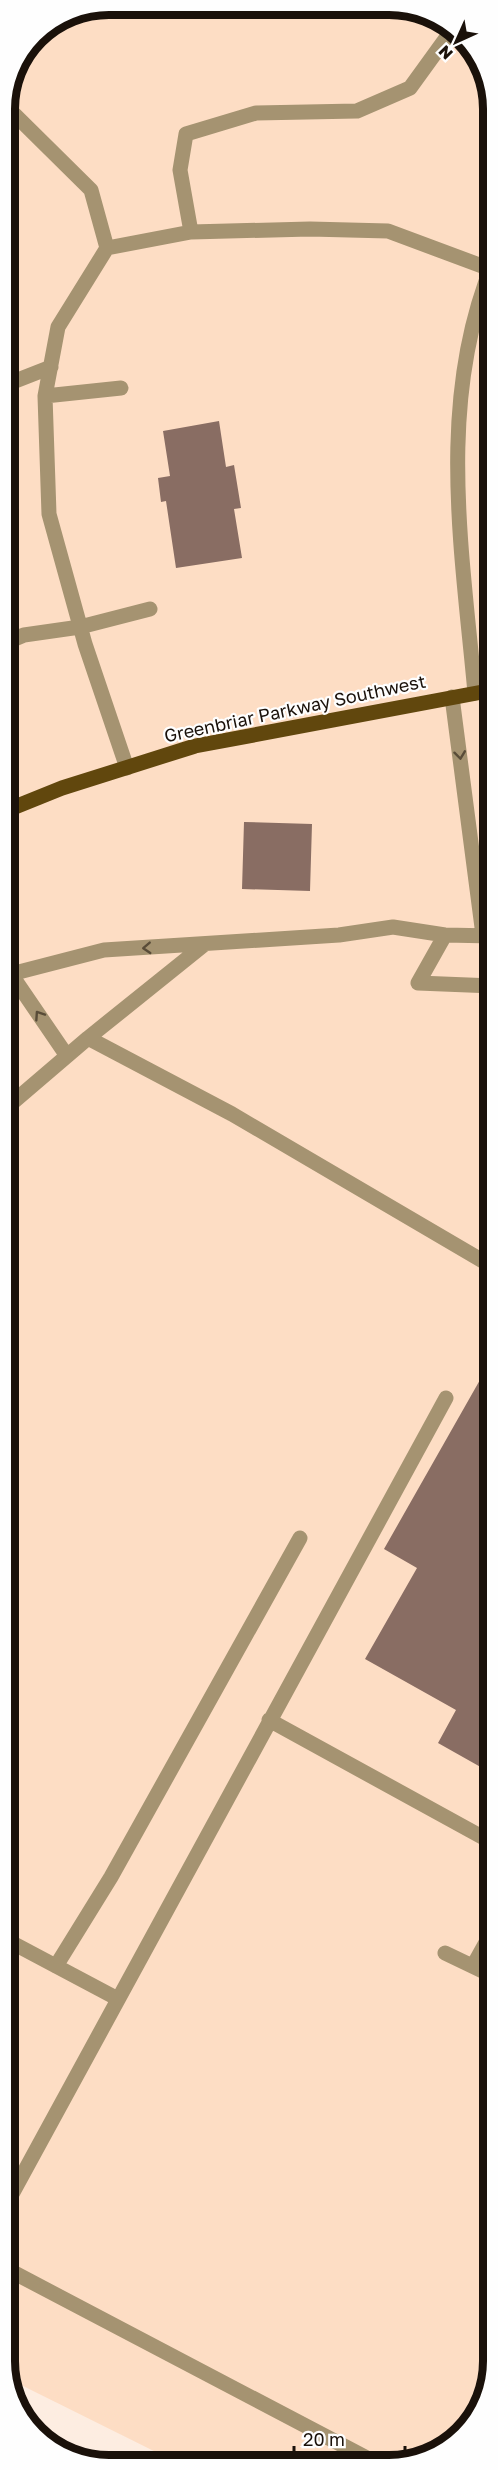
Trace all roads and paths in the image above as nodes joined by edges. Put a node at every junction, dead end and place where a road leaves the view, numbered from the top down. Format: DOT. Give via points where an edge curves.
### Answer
graph roads {
  1 [pos="448,36"];
  2 [pos="15,115"];
  3 [pos="191,232"];
  4 [pos="107,248"];
  5 [pos="483,263"];
  6 [pos="483,312"];
  7 [pos="51,367"];
  8 [pos="15,381"];
  9 [pos="121,388"];
  10 [pos="45,396"];
  11 [pos="150,609"];
  12 [pos="80,627"];
  13 [pos="15,639"];
  14 [pos="483,692"];
  15 [pos="475,693"];
  16 [pos="452,697"];
  17 [pos="127,768"];
  18 [pos="15,807"];
  19 [pos="483,902"];
  20 [pos="445,934"];
  21 [pos="483,935"];
  22 [pos="205,944"];
  23 [pos="15,971"];
  24 [pos="15,983"];
  25 [pos="483,986"];
  26 [pos="88,1038"];
  27 [pos="67,1056"];
  28 [pos="15,1101"];
  29 [pos="483,1262"];
  30 [pos="446,1398"];
  31 [pos="300,1538"];
  32 [pos="269,1720"];
  33 [pos="483,1838"];
  34 [pos="15,1944"];
  35 [pos="483,1948"];
  36 [pos="445,1953"];
  37 [pos="56,1966"];
  38 [pos="473,1966"];
  39 [pos="483,1971"];
  40 [pos="118,1999"];
  41 [pos="15,2189"];
  42 [pos="15,2273"];
  43 [pos="363,2455"];
  1 -- 3 [label="street" via="410,88 357,111 256,113 186,134 180,170"];
  2 -- 4 [label="street" via="91,190"];
  3 -- 4 [label="street"];
  3 -- 5 [label="street" via="388,231"];
  4 -- 7 [label="street" via="58,327"];
  6 -- 15 [label="street" via="457,422 456,488"];
  7 -- 8 [label="street"];
  7 -- 10 [label="street"];
  9 -- 10 [label="street"];
  10 -- 12 [label="street" via="49,514"];
  11 -- 12 [label="street"];
  12 -- 13 [label="street"];
  12 -- 17 [label="street"];
  14 -- 15 [label="main road, Greenbriar Parkway Southwest"];
  15 -- 16 [label="main road, Greenbriar Parkway Southwest"];
  16 -- 17 [label="main road, Greenbriar Parkway Southwest" via="195,746"];
  16 -- 19 [label="street, one-way"];
  17 -- 18 [label="main road, Greenbriar Parkway Southwest"];
  20 -- 21 [label="street"];
  20 -- 22 [label="street" via="393,927 339,935"];
  20 -- 25 [label="street" via="418,983"];
  22 -- 23 [label="street, one-way" via="104,950"];
  22 -- 26 [label="street"];
  27 -- 24 [label="street, one-way"];
  26 -- 27 [label="street"];
  26 -- 29 [label="street" via="232,1114"];
  27 -- 28 [label="street"];
  30 -- 32 [label="street"];
  31 -- 37 [label="street" via="111,1877"];
  32 -- 33 [label="street"];
  32 -- 40 [label="street"];
  34 -- 37 [label="street"];
  35 -- 38 [label="street"];
  36 -- 38 [label="street"];
  37 -- 40 [label="street"];
  38 -- 39 [label="street"];
  40 -- 41 [label="street"];
  42 -- 43 [label="street"];
}
